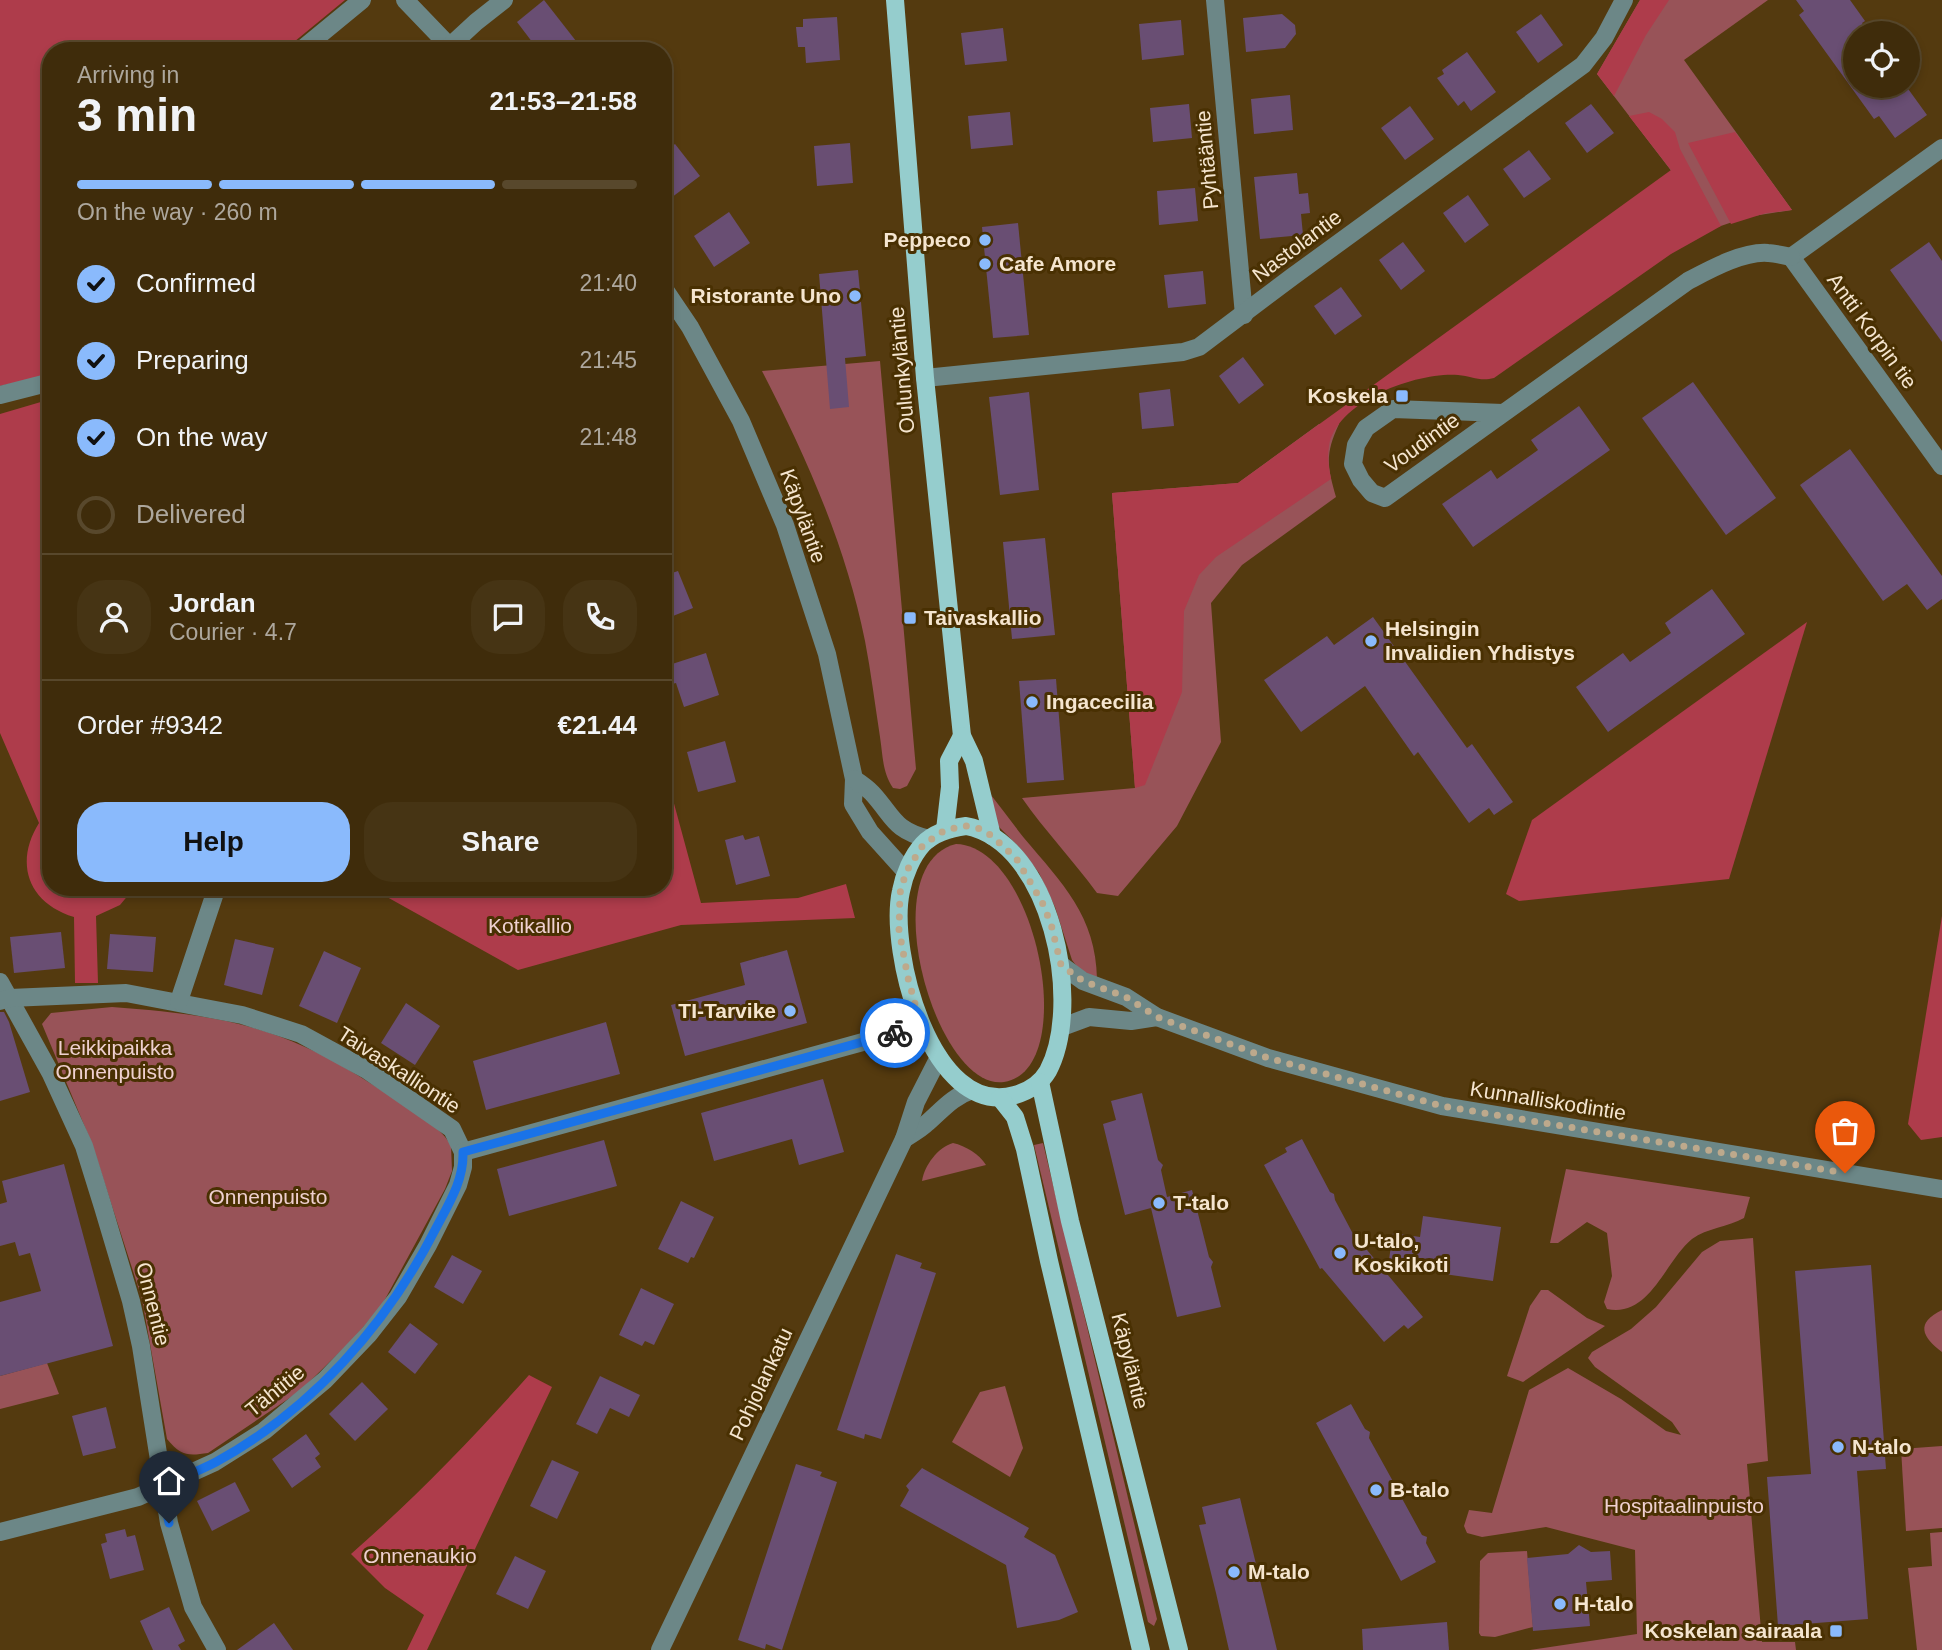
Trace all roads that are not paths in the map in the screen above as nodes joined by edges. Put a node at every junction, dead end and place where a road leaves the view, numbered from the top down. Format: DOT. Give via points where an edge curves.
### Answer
graph roads {
  1 [pos="362,0"];
  2 [pos="405,0"];
  3 [pos="504,0"];
  4 [pos="895,0"];
  5 [pos="1215,0"];
  6 [pos="1623,0"];
  7 [pos="311,42"];
  8 [pos="446,42"];
  9 [pos="458,42"];
  10 [pos="1942,148"];
  11 [pos="1791,257"];
  12 [pos="672,312"];
  13 [pos="1244,315"];
  14 [pos="925,378"];
  15 [pos="42,385"];
  16 [pos="0,395"];
  17 [pos="1503,413"];
  18 [pos="1942,466"];
  19 [pos="962,736"];
  20 [pos="854,779"];
  21 [pos="937,835"];
  22 [pos="992,836"];
  23 [pos="906,872"];
  24 [pos="214,896"];
  25 [pos="1061,965"];
  26 [pos="0,982"];
  27 [pos="5,999"];
  28 [pos="178,1002"];
  29 [pos="1157,1017"];
  30 [pos="921,1026"];
  31 [pos="1062,1027"];
  32 [pos="939,1057"];
  33 [pos="1040,1082"];
  34 [pos="972,1090"];
  35 [pos="1000,1098"];
  36 [pos="904,1139"];
  37 [pos="463,1152"];
  38 [pos="1942,1189"];
  39 [pos="162,1486"];
  40 [pos="0,1532"];
  41 [pos="217,1650"];
  42 [pos="660,1650"];
  43 [pos="1141,1650"];
  44 [pos="1179,1650"];
  1 -- 7 [label="street"];
  2 -- 8 [label="street"];
  3 -- 9 [label="street"];
  4 -- 14 [label="main road, Oulunkyläntie"];
  5 -- 13 [label="street, Pyhtääntie"];
  6 -- 13 [label="street, Nastolantie" via="1604,38 1583,65"];
  10 -- 11 [label="street"];
  11 -- 17 [label="street, Voudintie" via="1765,252 1688,281"];
  11 -- 18 [label="street, Antti Korpin tie"];
  12 -- 20 [label="street, Käpyläntie" via="741,421 785,525 827,654"];
  13 -- 14 [label="street, Nastolantie" via="1199,347 1183,352"];
  14 -- 19 [label="main road, Oulunkyläntie"];
  15 -- 16 [label="street"];
  17 -- 17 [label="street, Voudintie" via="1393,409 1366,428 1356,445 1353,464 1372,493 1385,498"];
  19 -- 21 [label="main road, Oulunkyläntie" via="949,761 950,787"];
  19 -- 22 [label="main road, Oulunkyläntie" via="974,761"];
  20 -- 21 [label="street" via="901,827 914,835"];
  20 -- 23 [label="street, Käpyläntie" via="853,804"];
  21 -- 22 [label="main road" via="966,826"];
  21 -- 23 [label="main road" via="923,845"];
  22 -- 25 [label="main road" via="1031,880 1051,924"];
  23 -- 30 [label="main road" via="899,930"];
  24 -- 28 [label="street"];
  25 -- 29 [label="street, Kunnalliskodintie" via="1083,981 1126,997"];
  25 -- 31 [label="main road"];
  26 -- 27 [label="street, Onnentie"];
  27 -- 28 [label="street, Taivaskalliontie" via="127,993"];
  27 -- 39 [label="street, Onnentie" via="51,1074 80,1137 103,1206 141,1346"];
  28 -- 37 [label="street, Taivaskalliontie" via="242,1015 301,1034 367,1070 431,1113 452,1129"];
  29 -- 31 [label="street, Kunnalliskodintie" via="1131,1021 1089,1017"];
  29 -- 38 [label="street, Kunnalliskodintie" via="1268,1058 1442,1106"];
  30 -- 32 [label="main road"];
  30 -- 37 [label="street"];
  31 -- 33 [label="main road" via="1054,1057"];
  32 -- 34 [label="main road"];
  32 -- 36 [label="street, Pohjolankatu"];
  33 -- 35 [label="main road"];
  33 -- 44 [label="main road, Käpyläntie" via="1070,1221"];
  34 -- 35 [label="main road"];
  34 -- 36 [label="street, Pohjolankatu" via="951,1100"];
  35 -- 43 [label="main road" via="1022,1135"];
  36 -- 42 [label="street, Pohjolankatu"];
  37 -- 39 [label="street, Tähtitie" via="458,1185 428,1245 398,1297 369,1334 325,1380 264,1431 215,1462"];
  39 -- 40 [label="street, Tähtitie" via="138,1497"];
  39 -- 41 [label="street, Onnentie" via="193,1606"];
}
